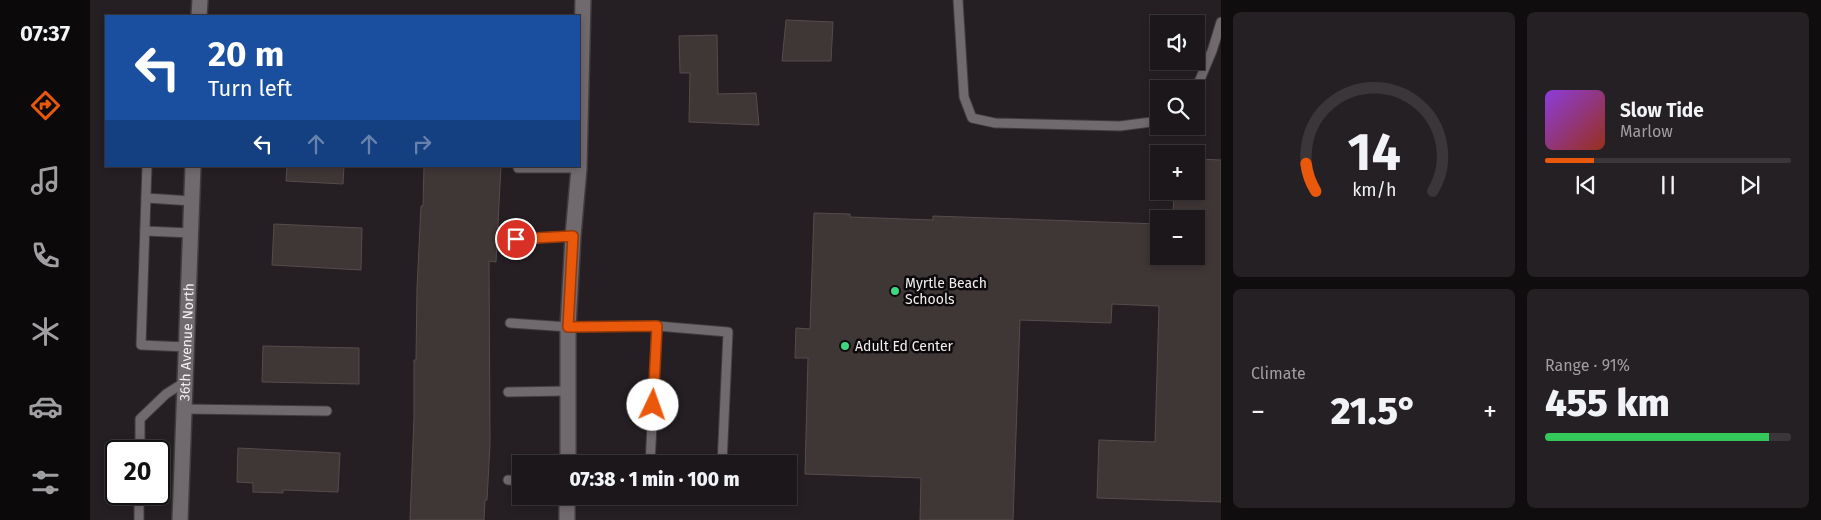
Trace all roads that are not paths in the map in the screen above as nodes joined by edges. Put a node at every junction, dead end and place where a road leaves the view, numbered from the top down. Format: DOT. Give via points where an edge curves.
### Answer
graph roads {
  1 [pos="200,0"];
  2 [pos="583,0"];
  3 [pos="958,0"];
  4 [pos="199,15"];
  5 [pos="1221,22"];
  6 [pos="1200,80"];
  7 [pos="1150,122"];
  8 [pos="580,126"];
  9 [pos="147,167"];
  10 [pos="193,167"];
  11 [pos="518,168"];
  12 [pos="579,168"];
  13 [pos="146,198"];
  14 [pos="192,201"];
  15 [pos="145,231"];
  16 [pos="191,233"];
  17 [pos="573,236"];
  18 [pos="516,239"];
  19 [pos="510,323"];
  20 [pos="657,326"];
  21 [pos="568,327"];
  22 [pos="187,347"];
  23 [pos="185,382"];
  24 [pos="569,391"];
  25 [pos="508,392"];
  26 [pos="184,409"];
  27 [pos="327,411"];
  28 [pos="140,440"];
  29 [pos="568,455"];
  30 [pos="650,455"];
  31 [pos="722,455"];
  32 [pos="508,480"];
  33 [pos="512,480"];
  34 [pos="139,505"];
  35 [pos="567,505"];
  36 [pos="139,520"];
  37 [pos="180,520"];
  38 [pos="567,520"];
  1 -- 4 [label="street"];
  2 -- 8 [label="street"];
  3 -- 7 [label="lane" via="964,97 972,118 995,123 1120,126"];
  5 -- 6 [label="lane"];
  9 -- 13 [label="lane"];
  10 -- 14 [label="street, 36th Avenue North"];
  11 -- 12 [label="lane"];
  12 -- 17 [label="street"];
  13 -- 14 [label="lane"];
  13 -- 15 [label="lane"];
  14 -- 16 [label="street, 36th Avenue North"];
  15 -- 16 [label="lane"];
  15 -- 22 [label="lane" via="141,345"];
  16 -- 22 [label="street, 36th Avenue North"];
  17 -- 18 [label="lane"];
  17 -- 21 [label="street"];
  19 -- 21 [label="lane"];
  20 -- 21 [label="lane"];
  20 -- 30 [label="lane"];
  20 -- 31 [label="lane" via="728,332"];
  21 -- 24 [label="street"];
  22 -- 23 [label="street, 36th Avenue North"];
  23 -- 26 [label="street, 36th Avenue North"];
  23 -- 28 [label="lane" via="166,394 140,419"];
  24 -- 25 [label="lane"];
  24 -- 29 [label="street"];
  26 -- 27 [label="lane"];
  26 -- 37 [label="street, 36th Avenue North"];
  32 -- 33 [label="lane"];
  34 -- 36 [label="lane"];
  35 -- 38 [label="street"];
}
